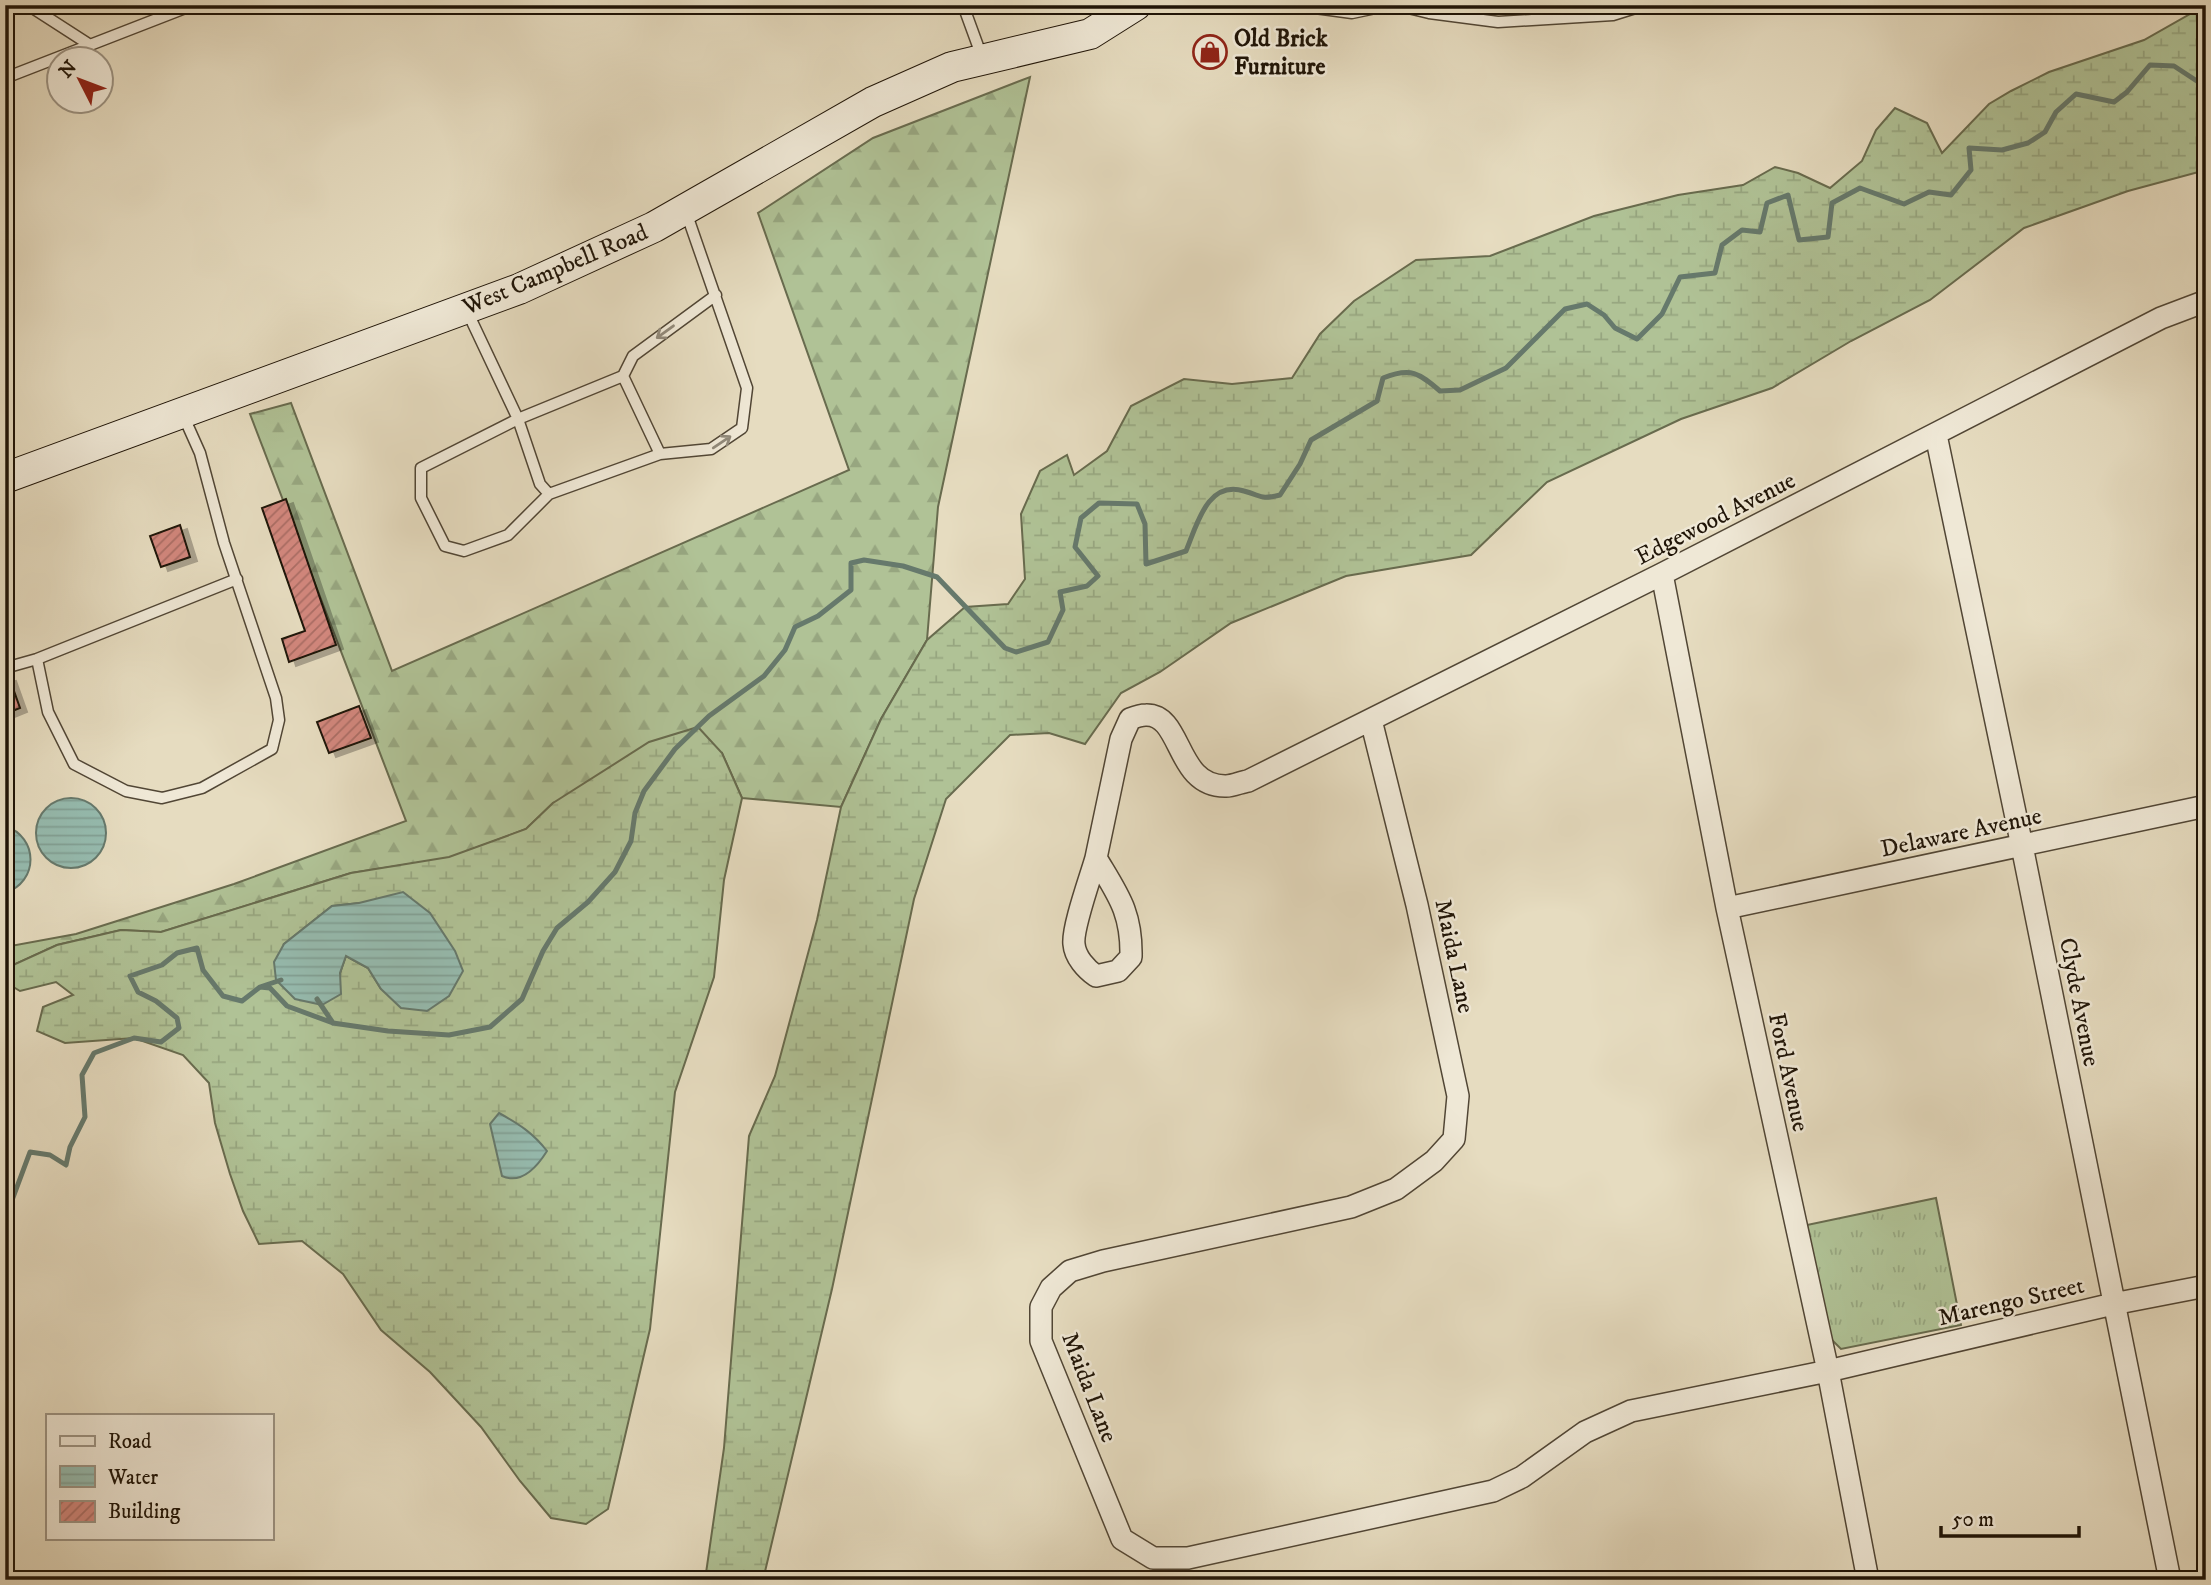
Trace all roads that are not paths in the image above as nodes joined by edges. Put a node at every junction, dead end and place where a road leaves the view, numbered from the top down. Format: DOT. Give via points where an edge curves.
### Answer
graph roads {
  1 [pos="28,5"];
  2 [pos="193,5"];
  3 [pos="963,5"];
  4 [pos="1136,5"];
  5 [pos="1293,5"];
  6 [pos="1390,5"];
  7 [pos="1396,5"];
  8 [pos="1645,5"];
  9 [pos="90,45"];
  10 [pos="983,59"];
  11 [pos="5,78"];
  12 [pos="685,209"];
  13 [pos="716,295"];
  14 [pos="2206,301"];
  15 [pos="465,309"];
  16 [pos="623,376"];
  17 [pos="182,413"];
  18 [pos="518,419"];
  19 [pos="1936,435"];
  20 [pos="660,454"];
  21 [pos="5,478"];
  22 [pos="549,494"];
  23 [pos="1662,574"];
  24 [pos="237,579"];
  25 [pos="37,659"];
  26 [pos="5,668"];
  27 [pos="1371,720"];
  28 [pos="2206,806"];
  29 [pos="2022,846"];
  30 [pos="1096,858"];
  31 [pos="1727,908"];
  32 [pos="2206,1286"];
  33 [pos="2113,1304"];
  34 [pos="1828,1371"];
  35 [pos="1868,1580"];
  36 [pos="2170,1580"];
  1 -- 9 [label="lane"];
  2 -- 9 [label="lane"];
  3 -- 10 [label="lane"];
  4 -- 10 [label="street, West Campbell Road" via="1090,34"];
  5 -- 6 [label="lane" via="1352,13"];
  7 -- 8 [label="lane" via="1498,22 1613,15"];
  9 -- 11 [label="lane"];
  10 -- 12 [label="street, West Campbell Road" via="952,67 873,102"];
  12 -- 13 [label="lane"];
  12 -- 15 [label="street, West Campbell Road" via="519,289"];
  13 -- 16 [label="lane, one-way" via="633,356"];
  20 -- 13 [label="lane, one-way" via="711,449 742,428 747,388"];
  14 -- 19 [label="street, Edgewood Avenue" via="2161,318"];
  15 -- 17 [label="street, West Campbell Road"];
  15 -- 18 [label="lane"];
  16 -- 18 [label="lane"];
  16 -- 20 [label="lane"];
  17 -- 21 [label="street, West Campbell Road"];
  17 -- 24 [label="lane" via="200,453"];
  18 -- 22 [label="lane" via="540,484"];
  18 -- 22 [label="lane" via="421,468 421,498 445,546 464,551 508,535"];
  19 -- 23 [label="street, Edgewood Avenue"];
  19 -- 29 [label="street, Clyde Avenue"];
  20 -- 22 [label="lane"];
  23 -- 27 [label="street, Edgewood Avenue"];
  23 -- 31 [label="street, Ford Avenue"];
  24 -- 25 [label="lane"];
  24 -- 25 [label="lane" via="279,720 272,749 202,788 162,798 126,791 74,764 48,712"];
  25 -- 26 [label="lane"];
  27 -- 30 [label="street, Edgewood Avenue" via="1248,781 1226,786 1194,775 1161,720 1148,715 1130,719 1121,739"];
  27 -- 34 [label="street, Maida Lane" via="1458,1096 1454,1139 1434,1161 1396,1188 1351,1207 1103,1261 1070,1271 1051,1288 1041,1307 1041,1341 1122,1539 1153,1558 1188,1558 1493,1491 1522,1477 1585,1432 1631,1411"];
  28 -- 29 [label="street, Delaware Avenue"];
  29 -- 31 [label="street, Delaware Avenue"];
  29 -- 33 [label="street, Clyde Avenue"];
  30 -- 30 [label="street" via="1073,944 1096,976 1118,971 1131,957 1131,931 1122,901"];
  31 -- 34 [label="street, Ford Avenue"];
  32 -- 33 [label="street, Marengo Street"];
  33 -- 34 [label="street, Marengo Street"];
  33 -- 36 [label="street, Clyde Avenue"];
  34 -- 35 [label="street, Ford Avenue"];
}
